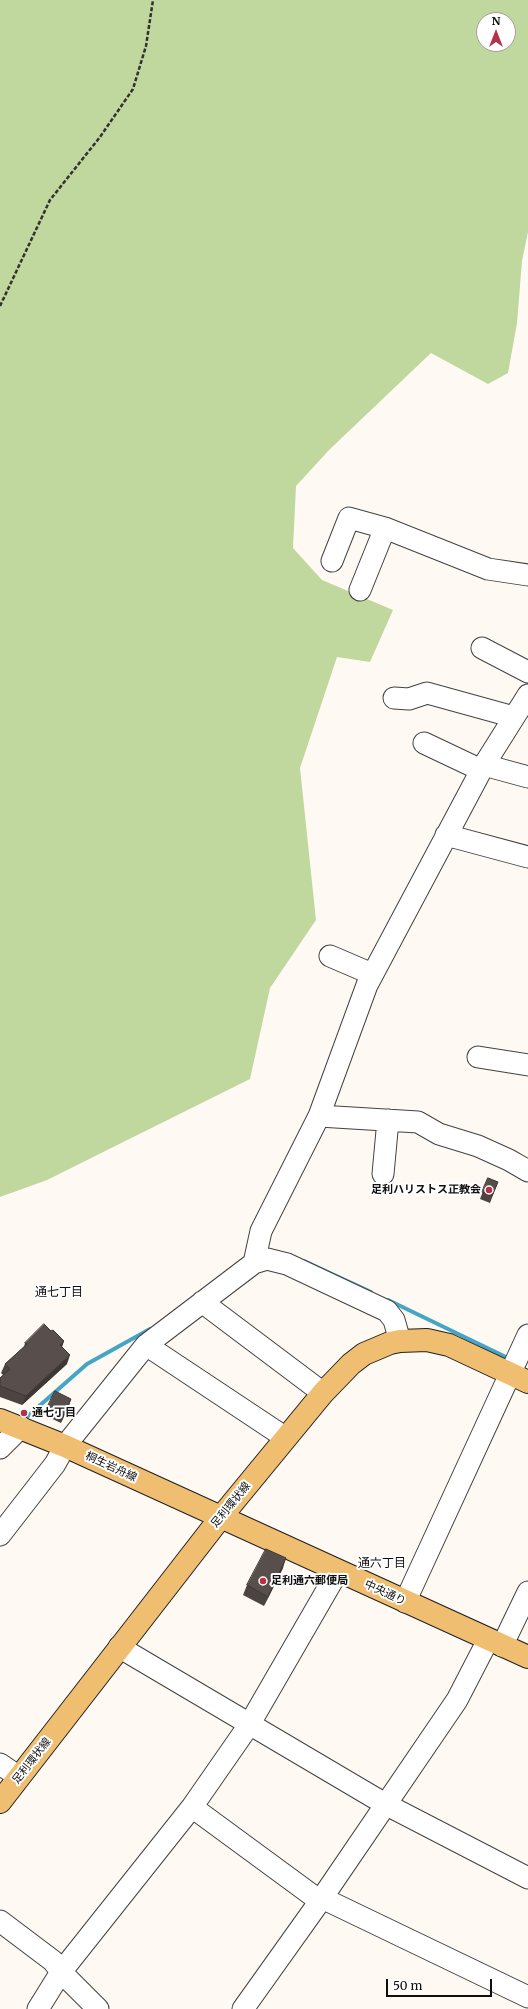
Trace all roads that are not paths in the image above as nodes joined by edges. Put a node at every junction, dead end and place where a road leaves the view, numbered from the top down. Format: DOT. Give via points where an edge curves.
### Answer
graph roads {
  1 [pos="385,528"];
  2 [pos="332,561"];
  3 [pos="528,575"];
  4 [pos="360,590"];
  5 [pos="482,648"];
  6 [pos="528,672"];
  7 [pos="528,695"];
  8 [pos="394,698"];
  9 [pos="514,716"];
  10 [pos="424,743"];
  11 [pos="482,768"];
  12 [pos="528,777"];
  13 [pos="446,835"];
  14 [pos="528,857"];
  15 [pos="330,956"];
  16 [pos="372,974"];
  17 [pos="478,1057"];
  18 [pos="528,1065"];
  19 [pos="319,1116"];
  20 [pos="388,1120"];
  21 [pos="528,1171"];
  22 [pos="383,1174"];
  23 [pos="254,1263"];
  24 [pos="202,1302"];
  25 [pos="528,1335"];
  26 [pos="400,1341"];
  27 [pos="146,1345"];
  28 [pos="519,1377"];
  29 [pos="323,1393"];
  30 [pos="0,1420"];
  31 [pos="21,1427"];
  32 [pos="286,1438"];
  33 [pos="66,1446"];
  34 [pos="0,1448"];
  35 [pos="221,1517"];
  36 [pos="0,1535"];
  37 [pos="338,1571"];
  38 [pos="528,1592"];
  39 [pos="405,1602"];
  40 [pos="495,1643"];
  41 [pos="119,1648"];
  42 [pos="528,1657"];
  43 [pos="249,1725"];
  44 [pos="0,1764"];
  45 [pos="19,1777"];
  46 [pos="0,1802"];
  47 [pos="385,1804"];
  48 [pos="192,1807"];
  49 [pos="528,1878"];
  50 [pos="321,1900"];
  51 [pos="0,1922"];
  52 [pos="61,1972"];
  53 [pos="528,1997"];
  54 [pos="528,2003"];
  55 [pos="38,2009"];
  56 [pos="98,2009"];
  57 [pos="243,2009"];
  58 [pos="524,2009"];
  1 -- 2 [label="street" via="349,518"];
  1 -- 3 [label="street" via="488,569"];
  1 -- 4 [label="street"];
  5 -- 6 [label="street"];
  7 -- 9 [label="street"];
  8 -- 9 [label="street" via="409,699 427,693"];
  9 -- 11 [label="street"];
  10 -- 11 [label="street"];
  11 -- 12 [label="street"];
  11 -- 13 [label="street"];
  13 -- 14 [label="street"];
  13 -- 16 [label="street"];
  15 -- 16 [label="street"];
  16 -- 19 [label="street"];
  17 -- 18 [label="street"];
  19 -- 20 [label="street"];
  19 -- 23 [label="street" via="261,1231"];
  20 -- 21 [label="street" via="418,1122 439,1134 478,1146"];
  20 -- 22 [label="street"];
  23 -- 24 [label="street"];
  23 -- 26 [label="street" via="267,1259 287,1264 387,1311 394,1320"];
  24 -- 27 [label="street"];
  24 -- 29 [label="street"];
  25 -- 28 [label="street"];
  26 -- 28 [label="main road, 足利環状線" via="427,1340 444,1343"];
  26 -- 29 [label="main road, 足利環状線" via="364,1354 341,1373"];
  27 -- 32 [label="street"];
  27 -- 33 [label="street"];
  28 -- 39 [label="street"];
  29 -- 32 [label="main road, 足利環状線"];
  30 -- 31 [label="main road, 桐生岩舟線"];
  31 -- 33 [label="main road, 桐生岩舟線"];
  31 -- 34 [label="street"];
  32 -- 35 [label="main road, 足利環状線"];
  33 -- 35 [label="main road, 桐生岩舟線"];
  33 -- 36 [label="street"];
  35 -- 37 [label="main road, 中央通り"];
  35 -- 41 [label="main road, 足利環状線"];
  37 -- 39 [label="main road, 中央通り"];
  37 -- 43 [label="street"];
  38 -- 40 [label="street"];
  39 -- 40 [label="main road, 中央通り"];
  40 -- 42 [label="main road, 中央通り"];
  40 -- 47 [label="street"];
  41 -- 43 [label="street"];
  41 -- 45 [label="main road, 足利環状線"];
  43 -- 47 [label="street"];
  43 -- 48 [label="street"];
  44 -- 45 [label="street"];
  45 -- 46 [label="main road, 足利環状線"];
  47 -- 49 [label="street"];
  47 -- 50 [label="street"];
  48 -- 50 [label="street"];
  48 -- 52 [label="street"];
  50 -- 53 [label="street"];
  50 -- 57 [label="street"];
  51 -- 52 [label="street" via="53,1960"];
  52 -- 55 [label="street"];
  52 -- 56 [label="street"];
  54 -- 58 [label="street"];
}
